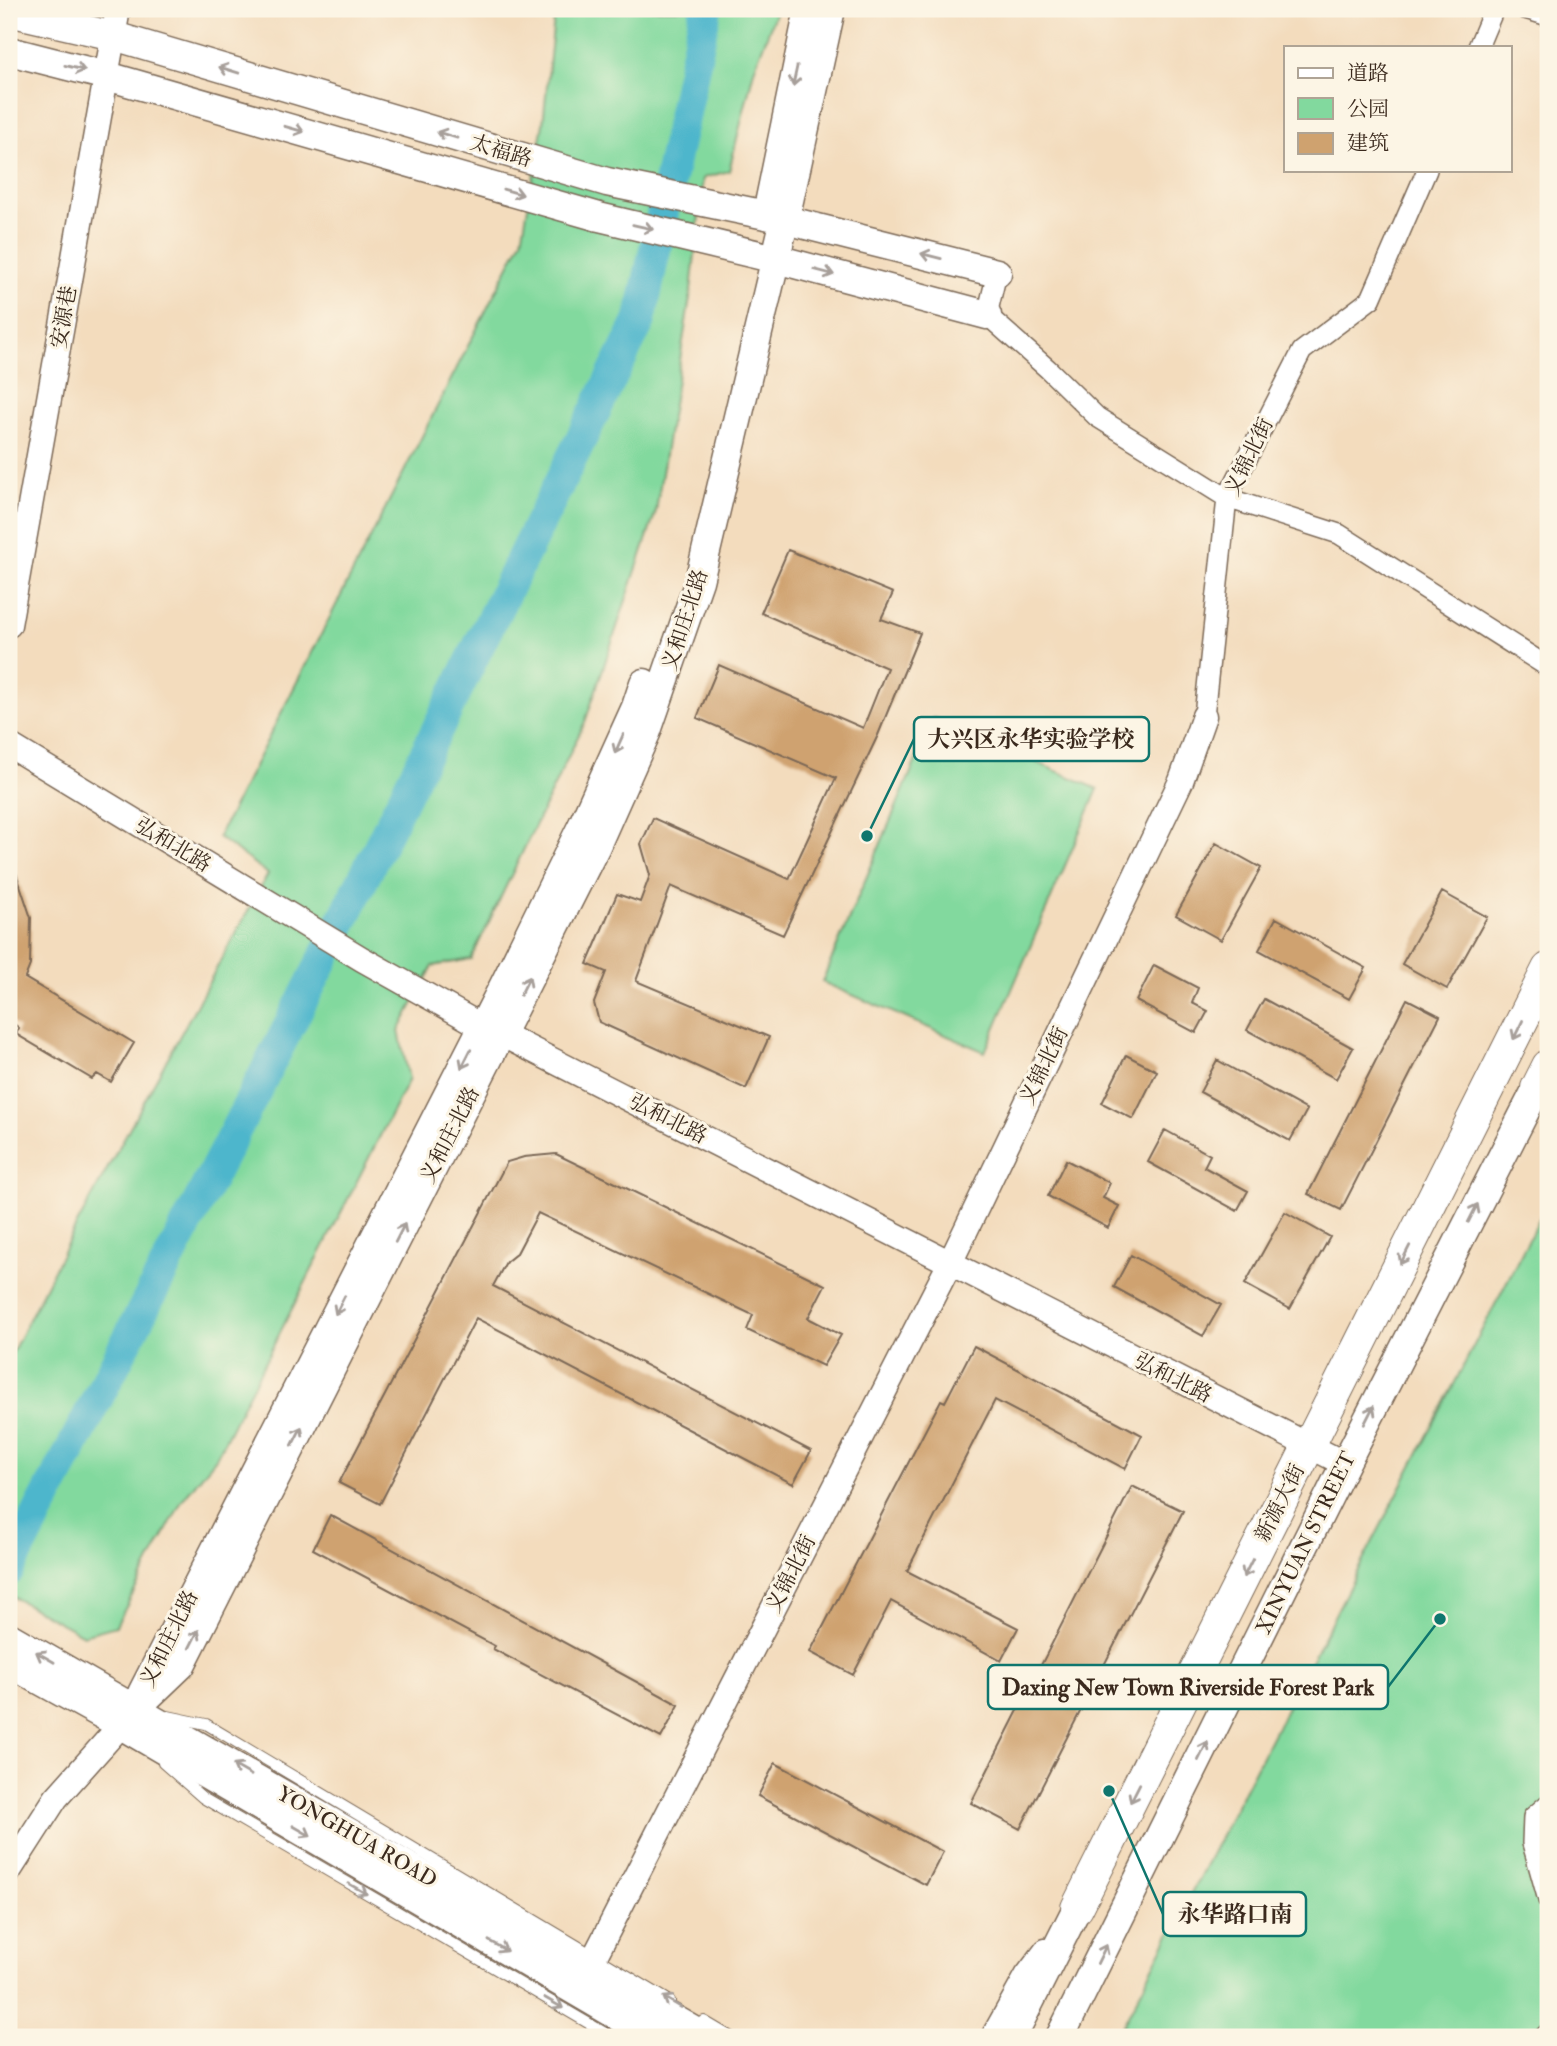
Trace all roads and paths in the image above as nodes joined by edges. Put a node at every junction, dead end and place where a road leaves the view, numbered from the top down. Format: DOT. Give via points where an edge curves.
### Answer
graph roads {
  1 [pos="809,9"];
  2 [pos="831,9"];
  3 [pos="1494,9"];
  4 [pos="1525,9"];
  5 [pos="9,12"];
  6 [pos="1548,16"];
  7 [pos="116,22"];
  8 [pos="1478,46"];
  9 [pos="9,51"];
  10 [pos="107,76"];
  11 [pos="1426,172"];
  12 [pos="776,217"];
  13 [pos="766,257"];
  14 [pos="997,273"];
  15 [pos="986,315"];
  16 [pos="1227,498"];
  17 [pos="9,625"];
  18 [pos="1548,667"];
  19 [pos="1204,716"];
  20 [pos="9,745"];
  21 [pos="1548,969"];
  22 [pos="492,1030"];
  23 [pos="1543,1077"];
  24 [pos="950,1263"];
  25 [pos="1309,1447"];
  26 [pos="1345,1464"];
  27 [pos="12,1647"];
  28 [pos="128,1717"];
  29 [pos="1548,1804"];
  30 [pos="9,1871"];
  31 [pos="1548,1900"];
  32 [pos="1077,1908"];
  33 [pos="594,1956"];
  34 [pos="1079,1999"];
  35 [pos="674,2003"];
  36 [pos="701,2027"];
  37 [pos="1548,2033"];
  38 [pos="612,2037"];
  39 [pos="654,2037"];
  40 [pos="731,2037"];
  41 [pos="993,2037"];
  42 [pos="1012,2037"];
  43 [pos="1060,2037"];
  44 [pos="1069,2037"];
  45 [pos="1544,2037"];
  1 -- 12 [label="main road, 义和庄北路, one-way"];
  2 -- 12 [label="main road, 义和庄北路"];
  3 -- 8 [label="street"];
  4 -- 6 [label="street"];
  5 -- 7 [label="main road, 太福路"];
  7 -- 10 [label="street, 安源巷"];
  12 -- 7 [label="main road, 太福路, one-way" via="607,182"];
  9 -- 10 [label="main road, 太福路, one-way"];
  10 -- 13 [label="main road, 太福路, one-way" via="599,217"];
  10 -- 17 [label="street, 安源巷"];
  11 -- 16 [label="street, 义锦北街" via="1371,299 1302,351"];
  12 -- 13 [label="main road, 义和庄北路"];
  14 -- 12 [label="main road, 太福路, one-way"];
  13 -- 15 [label="main road, 太福路, one-way"];
  13 -- 22 [label="main road, 义和庄北路" via="699,581 647,731 595,848"];
  14 -- 15 [label="street"];
  15 -- 16 [label="street" via="1097,417"];
  16 -- 18 [label="street" via="1339,534"];
  16 -- 19 [label="street, 义锦北街"];
  19 -- 24 [label="street, 义锦北街" via="1175,793"];
  20 -- 22 [label="street, 弘和北路" via="362,959"];
  21 -- 25 [label="main road, 新源大街, one-way"];
  22 -- 24 [label="street, 弘和北路"];
  22 -- 28 [label="main road, 义和庄北路" via="181,1665"];
  26 -- 23 [label="main road, XINYUAN STREET, one-way"];
  24 -- 25 [label="street, 弘和北路"];
  24 -- 33 [label="street, 义锦北街"];
  25 -- 26 [label="street, 弘和北路"];
  25 -- 32 [label="main road, 新源大街, one-way"];
  34 -- 26 [label="main road, XINYUAN STREET, one-way"];
  27 -- 28 [label="main road, YONGHUA ROAD"];
  28 -- 30 [label="street" via="56,1798"];
  28 -- 33 [label="lane" via="206,1724"];
  36 -- 28 [label="main road, YONGHUA ROAD, one-way"];
  28 -- 38 [label="lane, one-way" via="203,1798"];
  28 -- 39 [label="main road, YONGHUA ROAD, one-way"];
  29 -- 31 [label="street" via="1533,1817 1532,1843"];
  32 -- 41 [label="street" via="1027,1976"];
  32 -- 42 [label="main road, 新源大街"];
  35 -- 33 [label="lane, one-way"];
  34 -- 43 [label="main road, XINYUAN STREET"];
  34 -- 44 [label="main road"];
  36 -- 40 [label="lane"];
  37 -- 45 [label="street"];
}
